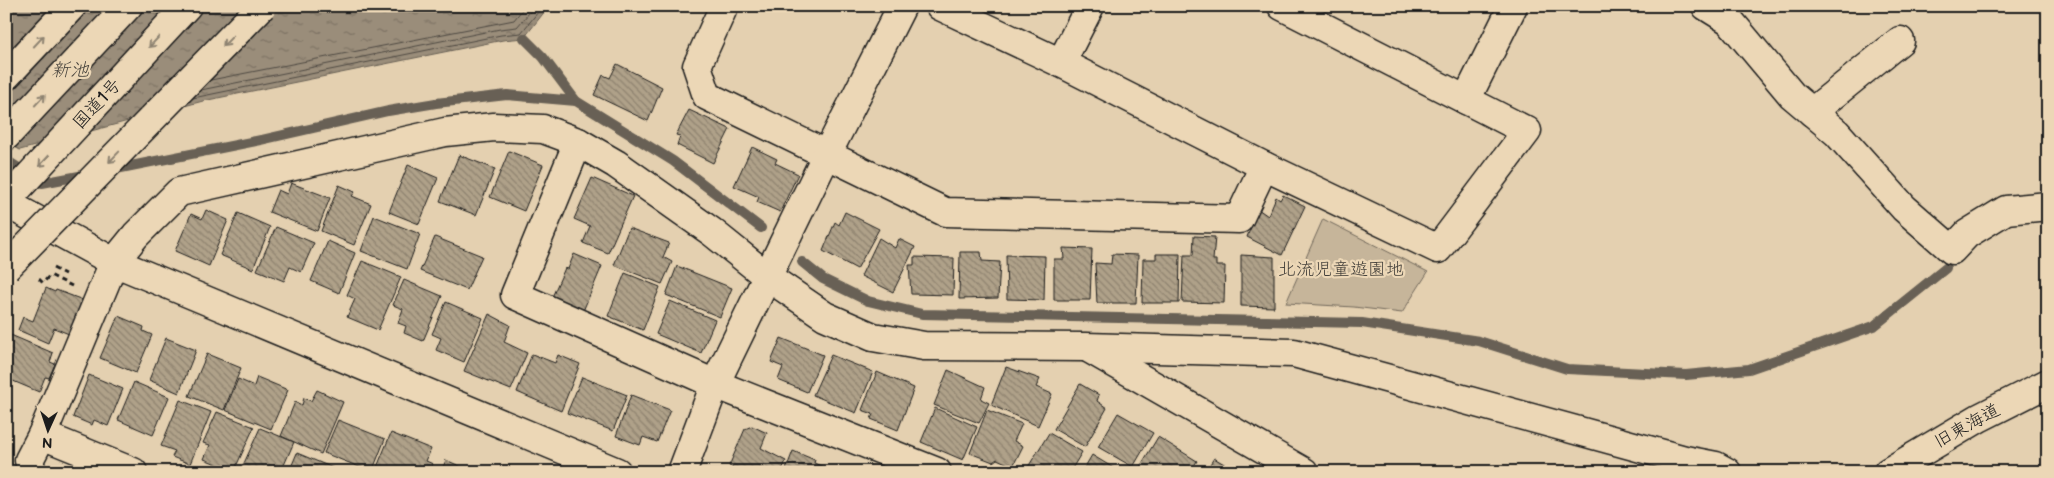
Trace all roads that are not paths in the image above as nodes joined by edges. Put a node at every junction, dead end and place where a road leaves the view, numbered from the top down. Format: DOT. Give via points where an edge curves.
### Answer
graph roads {
  1 [pos="72,6"];
  2 [pos="128,6"];
  3 [pos="188,6"];
  4 [pos="262,6"];
  5 [pos="724,6"];
  6 [pos="902,6"];
  7 [pos="940,6"];
  8 [pos="1090,6"];
  9 [pos="1282,6"];
  10 [pos="1513,6"];
  11 [pos="1706,6"];
  12 [pos="1900,41"];
  13 [pos="1061,63"];
  14 [pos="6,76"];
  15 [pos="1466,100"];
  16 [pos="1812,112"];
  17 [pos="6,136"];
  18 [pos="578,142"];
  19 [pos="827,154"];
  20 [pos="1264,166"];
  21 [pos="6,202"];
  22 [pos="2048,206"];
  23 [pos="114,262"];
  24 [pos="6,268"];
  25 [pos="768,277"];
  26 [pos="1086,347"];
  27 [pos="2048,383"];
  28 [pos="715,384"];
  29 [pos="42,435"];
  30 [pos="32,472"];
  31 [pos="133,472"];
  32 [pos="617,472"];
  33 [pos="682,472"];
  34 [pos="936,472"];
  35 [pos="1304,472"];
  36 [pos="1727,472"];
  37 [pos="1888,472"];
  14 -- 1 [label="main road, one-way"];
  17 -- 2 [label="main road, one-way"];
  3 -- 21 [label="main road, 国道1号, one-way"];
  4 -- 24 [label="main road, one-way, bridge"];
  5 -- 19 [label="main road" via="697,66 707,96"];
  6 -- 19 [label="main road"];
  7 -- 13 [label="main road"];
  8 -- 13 [label="main road"];
  9 -- 15 [label="main road"];
  10 -- 15 [label="main road"];
  11 -- 16 [label="main road" via="1730,21 1792,94"];
  12 -- 16 [label="main road"];
  13 -- 20 [label="main road"];
  15 -- 20 [label="main road" via="1527,131 1438,248"];
  16 -- 22 [label="main road" via="1838,133 1904,208 1952,250 1967,234 2006,210"];
  18 -- 23 [label="main road" via="543,129 494,127 445,132 178,192"];
  18 -- 25 [label="main road" via="616,164 712,232"];
  18 -- 28 [label="main road" via="515,295"];
  19 -- 20 [label="main road" via="945,212 1239,219"];
  19 -- 25 [label="main road"];
  21 -- 23 [label="main road"];
  23 -- 29 [label="main road"];
  23 -- 32 [label="main road"];
  25 -- 26 [label="main road" via="825,316 873,337 924,346"];
  25 -- 28 [label="main road"];
  26 -- 35 [label="main road"];
  26 -- 36 [label="main road" via="1294,353 1716,466"];
  27 -- 37 [label="main road, 旧東海道" via="1979,418"];
  28 -- 33 [label="main road"];
  28 -- 34 [label="main road"];
  29 -- 30 [label="main road" via="29,460"];
  29 -- 31 [label="main road"];
}
